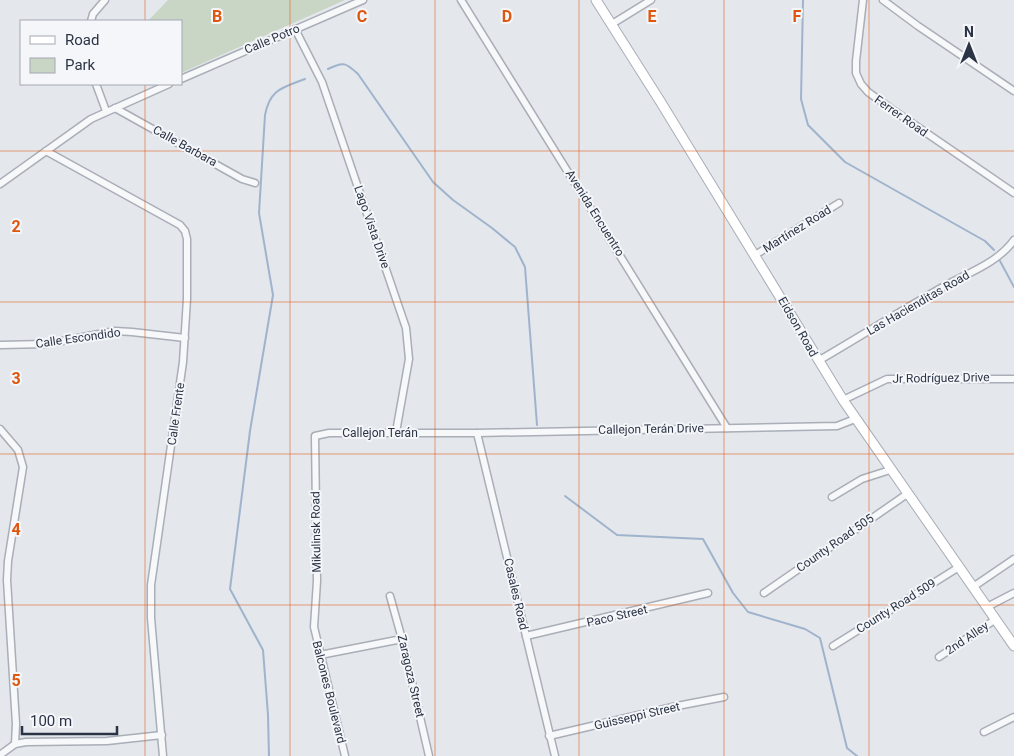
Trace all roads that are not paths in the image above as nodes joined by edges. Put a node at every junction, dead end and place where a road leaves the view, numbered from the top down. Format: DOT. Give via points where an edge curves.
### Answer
graph roads {
  1 [pos="105,0"];
  2 [pos="364,0"];
  3 [pos="462,0"];
  4 [pos="596,0"];
  5 [pos="651,0"];
  6 [pos="863,0"];
  7 [pos="883,0"];
  8 [pos="91,20"];
  9 [pos="612,24"];
  10 [pos="296,29"];
  11 [pos="182,78"];
  12 [pos="96,85"];
  13 [pos="168,85"];
  14 [pos="1014,91"];
  15 [pos="115,108"];
  16 [pos="106,111"];
  17 [pos="46,151"];
  18 [pos="255,183"];
  19 [pos="0,184"];
  20 [pos="1014,192"];
  21 [pos="838,203"];
  22 [pos="1014,240"];
  23 [pos="755,255"];
  24 [pos="185,338"];
  25 [pos="0,345"];
  26 [pos="818,361"];
  27 [pos="1014,378"];
  28 [pos="843,400"];
  29 [pos="856,419"];
  30 [pos="727,428"];
  31 [pos="0,429"];
  32 [pos="396,432"];
  33 [pos="446,432"];
  34 [pos="477,433"];
  35 [pos="316,436"];
  36 [pos="890,470"];
  37 [pos="907,494"];
  38 [pos="832,498"];
  39 [pos="1014,559"];
  40 [pos="959,567"];
  41 [pos="973,587"];
  42 [pos="1014,592"];
  43 [pos="708,593"];
  44 [pos="764,593"];
  45 [pos="390,596"];
  46 [pos="988,607"];
  47 [pos="996,619"];
  48 [pos="314,628"];
  49 [pos="526,636"];
  50 [pos="402,639"];
  51 [pos="833,646"];
  52 [pos="1014,646"];
  53 [pos="320,655"];
  54 [pos="939,657"];
  55 [pos="724,697"];
  56 [pos="1014,717"];
  57 [pos="984,732"];
  58 [pos="162,735"];
  59 [pos="549,736"];
  60 [pos="15,744"];
  61 [pos="0,755"];
  62 [pos="163,756"];
  63 [pos="345,756"];
  64 [pos="429,756"];
  65 [pos="555,756"];
  1 -- 8 [label="street"];
  2 -- 10 [label="street, Calle Potro"];
  3 -- 30 [label="street, Avenida Encuentro"];
  4 -- 9 [label="street, Eidson Road"];
  5 -- 9 [label="street"];
  6 -- 20 [label="street, Ferrer Road" via="856,61 856,73 861,84 890,108"];
  7 -- 14 [label="street"];
  9 -- 23 [label="street, Eidson Road"];
  10 -- 11 [label="street, Calle Potro"];
  10 -- 32 [label="street, Lago Vista Drive" via="322,82 406,328 409,359"];
  12 -- 16 [label="street"];
  13 -- 15 [label="street"];
  15 -- 16 [label="street"];
  15 -- 18 [label="street, Calle Barbara" via="242,179"];
  16 -- 17 [label="street"];
  17 -- 19 [label="street"];
  17 -- 24 [label="street, Calle Frente" via="180,225 188,248"];
  21 -- 23 [label="street, Martínez Road"];
  22 -- 26 [label="street, Las Hacienditas Road" via="988,263"];
  23 -- 26 [label="street, Eidson Road"];
  24 -- 25 [label="street, Calle Escondido" via="115,331 46,344"];
  24 -- 58 [label="street, Calle Frente" via="151,585"];
  26 -- 28 [label="street, Eidson Road"];
  27 -- 28 [label="street, Jr Rodríguez Drive" via="887,379"];
  28 -- 29 [label="street, Eidson Road"];
  29 -- 30 [label="street, Callejon Terán Drive" via="837,426"];
  29 -- 36 [label="street, Eidson Road"];
  30 -- 34 [label="street, Callejon Terán Drive"];
  31 -- 60 [label="street" via="18,450 23,467 7,580"];
  32 -- 33 [label="street, Callejon Terán"];
  32 -- 35 [label="street, Callejon Terán"];
  33 -- 34 [label="street, Callejon Terán Drive"];
  34 -- 49 [label="street, Casales Road"];
  35 -- 48 [label="street, Mikulinsk Road" via="317,581"];
  36 -- 37 [label="street, Eidson Road"];
  36 -- 38 [label="street" via="862,479"];
  37 -- 40 [label="street, Eidson Road"];
  37 -- 44 [label="street, County Road 505"];
  39 -- 41 [label="street"];
  40 -- 41 [label="street, Eidson Road"];
  40 -- 51 [label="street, County Road 509"];
  41 -- 46 [label="street, Eidson Road"];
  42 -- 46 [label="street"];
  43 -- 49 [label="street, Paco Street"];
  45 -- 50 [label="street, Zaragoza Street"];
  46 -- 47 [label="street, Eidson Road"];
  47 -- 52 [label="street, Eidson Road"];
  47 -- 54 [label="street, 2nd Alley"];
  48 -- 53 [label="street, Balcones Boulevard"];
  49 -- 59 [label="street, Casales Road"];
  50 -- 53 [label="street"];
  50 -- 64 [label="street, Zaragoza Street"];
  53 -- 63 [label="street, Balcones Boulevard"];
  55 -- 59 [label="street, Guisseppi Street"];
  56 -- 57 [label="street"];
  58 -- 60 [label="street" via="107,741"];
  58 -- 62 [label="street, Calle Frente"];
  59 -- 65 [label="street, Casales Road"];
  60 -- 61 [label="street"];
}
